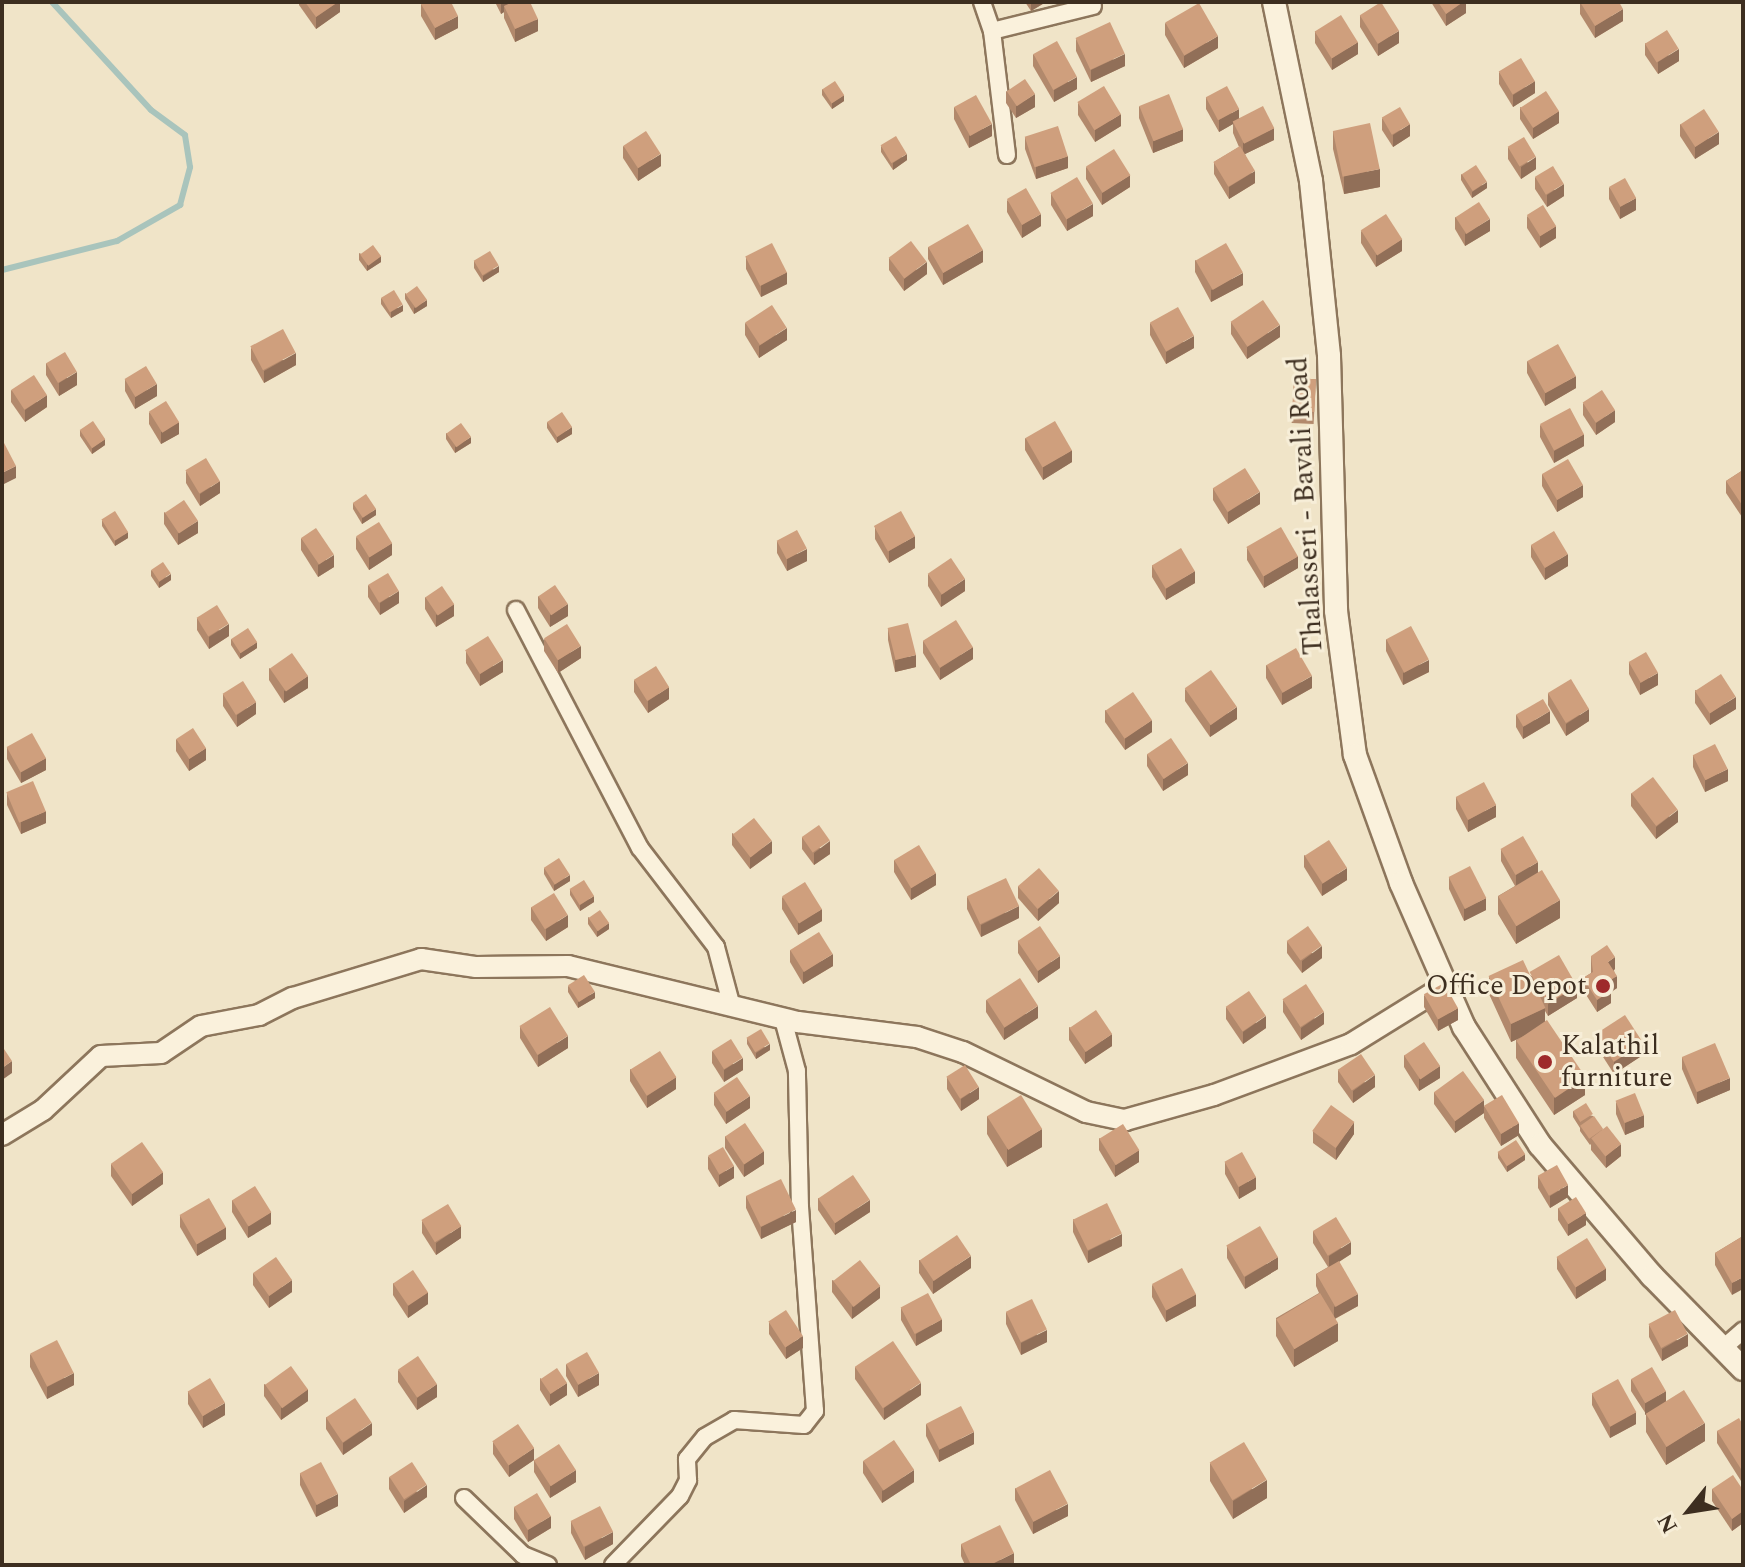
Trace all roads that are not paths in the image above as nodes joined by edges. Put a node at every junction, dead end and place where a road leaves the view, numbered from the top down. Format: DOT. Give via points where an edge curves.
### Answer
graph roads {
  1 [pos="982,2"];
  2 [pos="1274,2"];
  3 [pos="1093,6"];
  4 [pos="992,31"];
  5 [pos="1007,155"];
  6 [pos="516,610"];
  7 [pos="1446,985"];
  8 [pos="732,1007"];
  9 [pos="783,1019"];
  10 [pos="2,1135"];
  11 [pos="1743,1331"];
  12 [pos="1722,1349"];
  13 [pos="1743,1369"];
  14 [pos="464,1498"];
  15 [pos="548,1565"];
  16 [pos="613,1565"];
  1 -- 4 [label="street"];
  2 -- 7 [label="main road, Thalasseri - Bavali Road" via="1313,195 1329,356 1336,611 1355,755 1401,883"];
  3 -- 4 [label="street"];
  4 -- 5 [label="street"];
  6 -- 8 [label="street" via="640,848 716,947"];
  7 -- 9 [label="street" via="1351,1044 1214,1095 1125,1120 1086,1112 963,1052 917,1037"];
  7 -- 12 [label="main road, Thalasseri - Bavali Road" via="1464,1027 1540,1145"];
  8 -- 9 [label="street"];
  8 -- 10 [label="street" via="568,966 476,967 421,959 293,998 259,1015 201,1026 161,1053 101,1056 43,1110"];
  9 -- 16 [label="street" via="797,1071 800,1208 815,1411 804,1425 734,1420 705,1437 687,1459 688,1480 680,1496"];
  11 -- 12 [label="street"];
  12 -- 13 [label="main road, Thalasseri - Bavali Road"];
  14 -- 15 [label="street" via="523,1555"];
}
